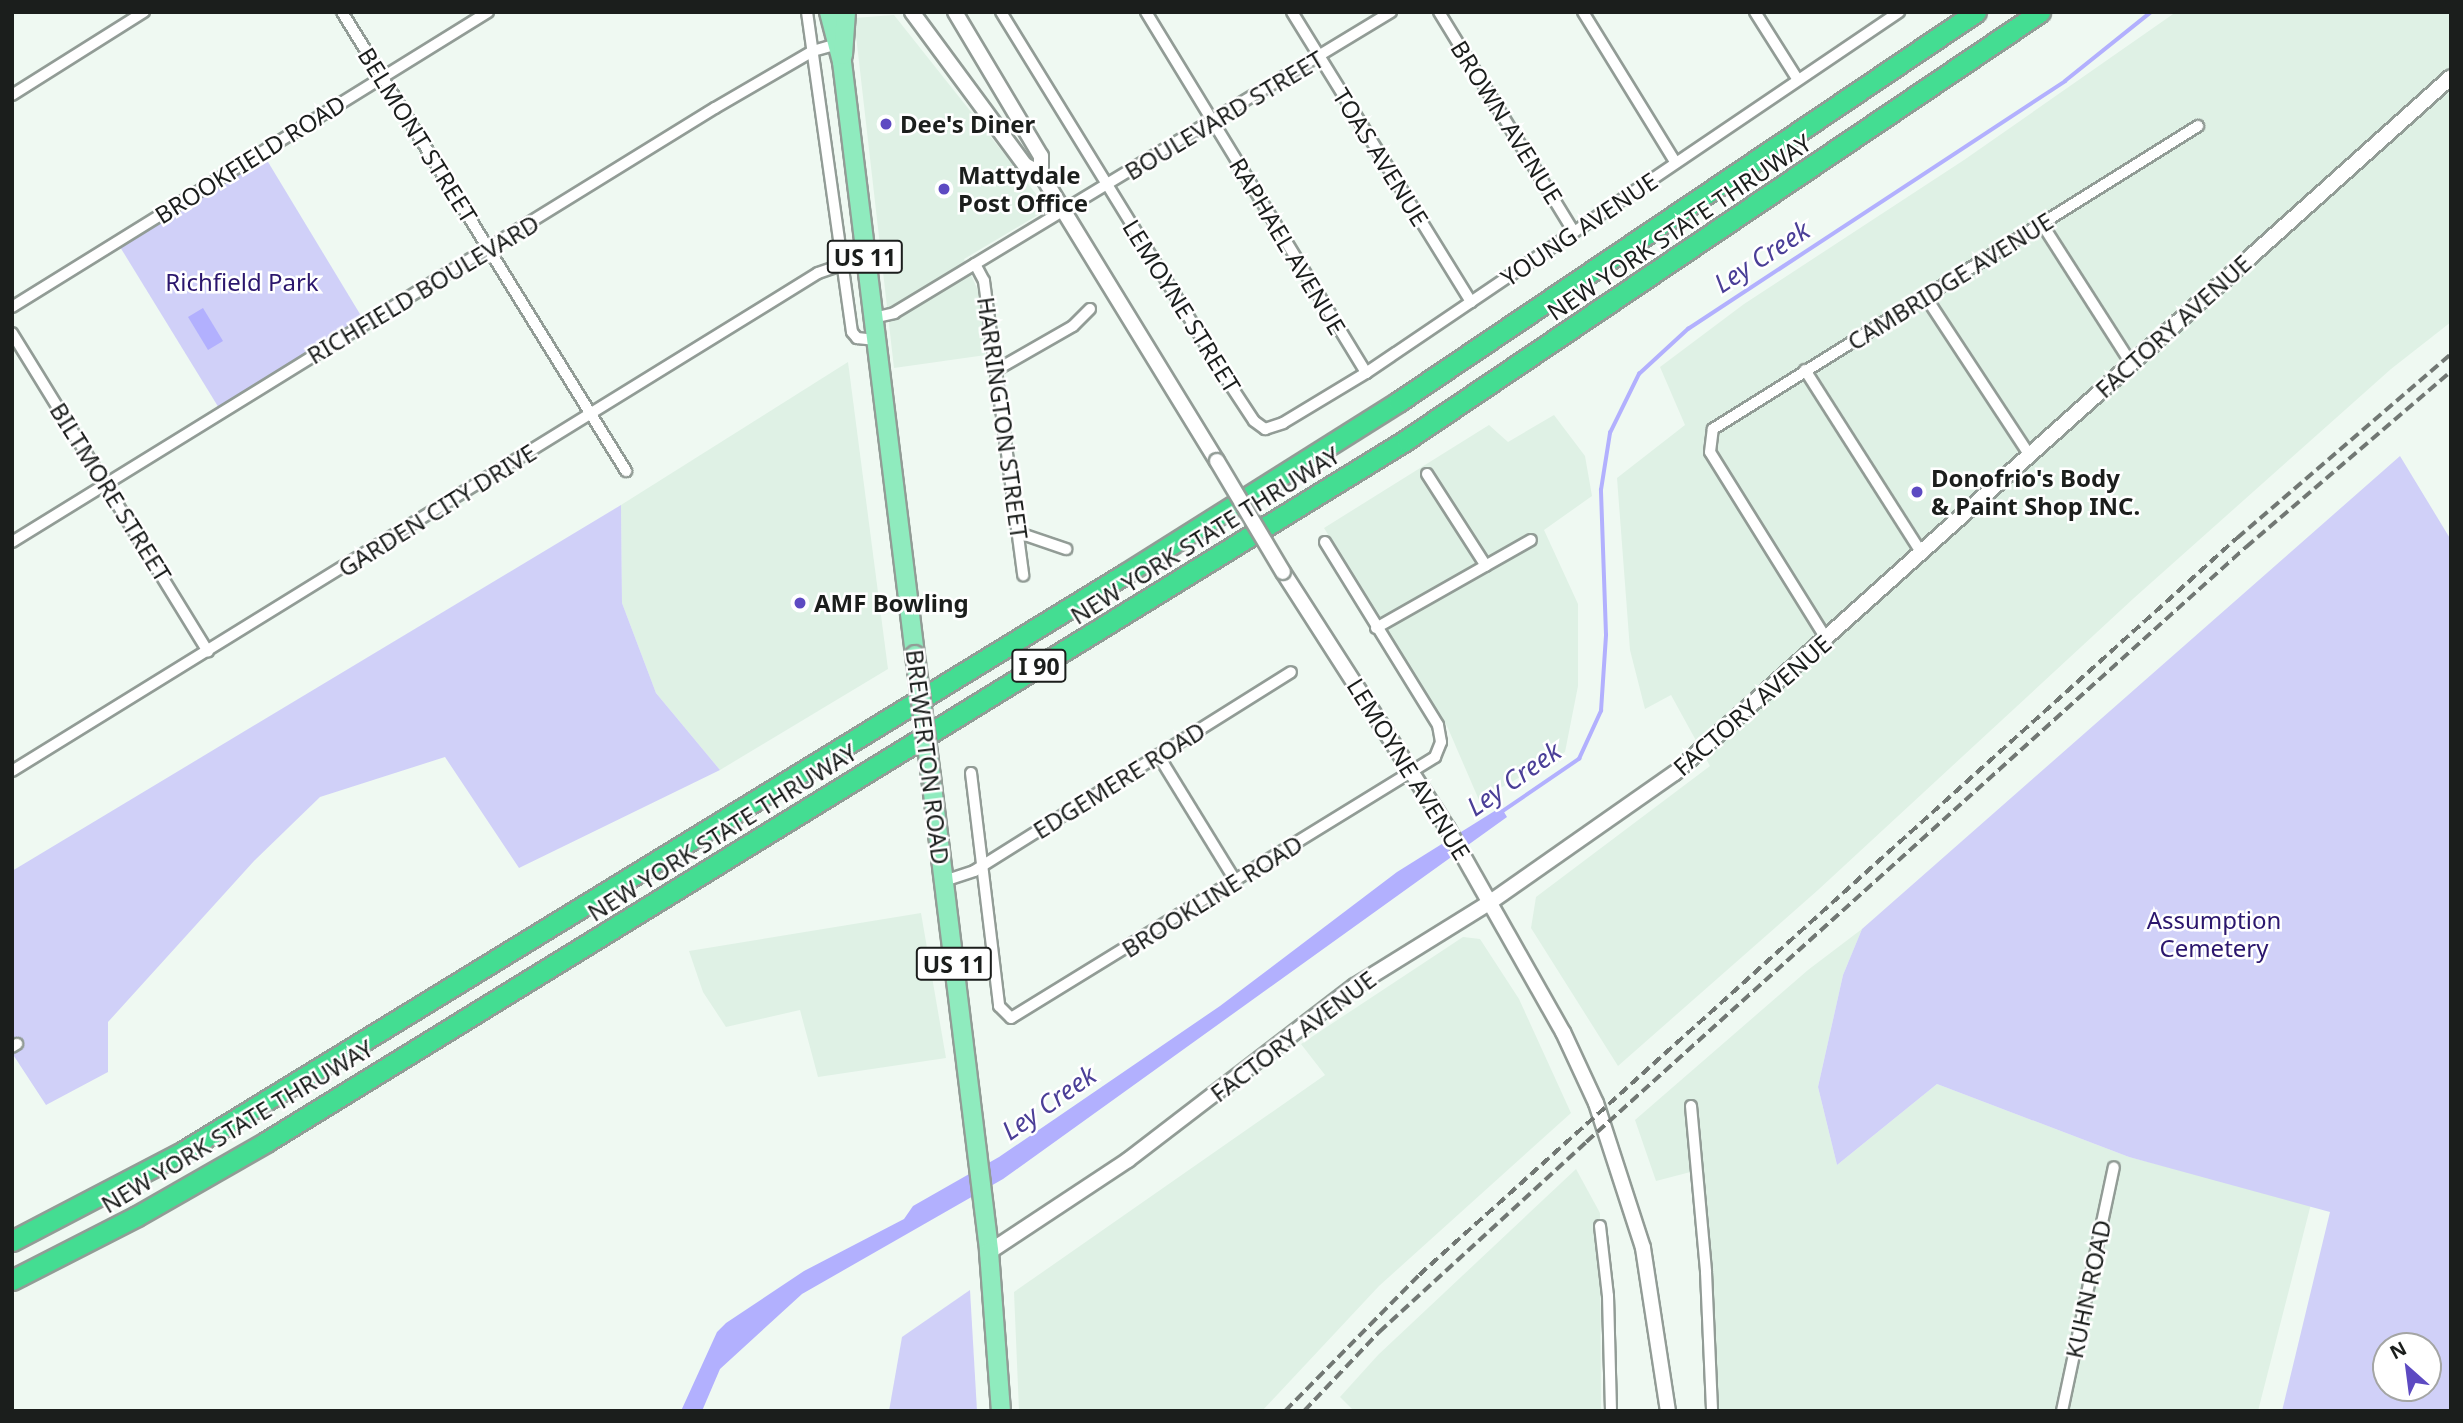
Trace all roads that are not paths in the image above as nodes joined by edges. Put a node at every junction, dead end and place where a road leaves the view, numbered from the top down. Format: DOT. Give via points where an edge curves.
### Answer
graph roads {
  1 [pos="144,12"];
  2 [pos="342,12"];
  3 [pos="488,12"];
  4 [pos="807,12"];
  5 [pos="829,12"];
  6 [pos="846,12"];
  7 [pos="912,12"];
  8 [pos="955,12"];
  9 [pos="1001,12"];
  10 [pos="1146,12"];
  11 [pos="1292,12"];
  12 [pos="1391,12"];
  13 [pos="1439,12"];
  14 [pos="1583,12"];
  15 [pos="1755,12"];
  16 [pos="1899,12"];
  17 [pos="1976,12"];
  18 [pos="2040,12"];
  19 [pos="836,44"];
  20 [pos="813,51"];
  21 [pos="1319,57"];
  22 [pos="842,62"];
  23 [pos="2451,77"];
  24 [pos="382,78"];
  25 [pos="1798,80"];
  26 [pos="12,95"];
  27 [pos="1213,121"];
  28 [pos="2198,126"];
  29 [pos="1676,163"];
  30 [pos="1041,174"];
  31 [pos="1108,185"];
  32 [pos="1065,210"];
  33 [pos="2042,223"];
  34 [pos="1574,232"];
  35 [pos="489,249"];
  36 [pos="975,264"];
  37 [pos="841,265"];
  38 [pos="866,265"];
  39 [pos="1925,296"];
  40 [pos="1471,302"];
  41 [pos="12,307"];
  42 [pos="1090,309"];
  43 [pos="873,318"];
  44 [pos="12,333"];
  45 [pos="876,340"];
  46 [pos="2131,363"];
  47 [pos="998,369"];
  48 [pos="1805,370"];
  49 [pos="1366,373"];
  50 [pos="589,416"];
  51 [pos="1254,421"];
  52 [pos="2030,456"];
  53 [pos="626,471"];
  54 [pos="1427,474"];
  55 [pos="107,485"];
  56 [pos="1019,533"];
  57 [pos="1531,540"];
  58 [pos="12,542"];
  59 [pos="1325,542"];
  60 [pos="1066,549"];
  61 [pos="1922,554"];
  62 [pos="1486,566"];
  63 [pos="1023,575"];
  64 [pos="1376,628"];
  65 [pos="1827,640"];
  66 [pos="208,652"];
  67 [pos="1291,672"];
  68 [pos="1158,755"];
  69 [pos="12,771"];
  70 [pos="1413,773"];
  71 [pos="971,774"];
  72 [pos="982,866"];
  73 [pos="944,881"];
  74 [pos="1236,882"];
  75 [pos="1489,903"];
  76 [pos="1691,1106"];
  77 [pos="2114,1167"];
  78 [pos="1600,1226"];
  79 [pos="12,1241"];
  80 [pos="989,1252"];
  81 [pos="12,1280"];
  82 [pos="1001,1411"];
  83 [pos="1611,1411"];
  84 [pos="1668,1411"];
  85 [pos="1712,1411"];
  86 [pos="2062,1411"];
  1 -- 26 [label="street"];
  2 -- 24 [label="street, BELMONT STREET"];
  3 -- 24 [label="street, BROOKFIELD ROAD"];
  4 -- 20 [label="street"];
  5 -- 19 [label="main road, BREWERTON ROAD / US 11"];
  6 -- 22 [label="main road, BREWERTON ROAD / US 11"];
  7 -- 30 [label="street, LEMOYNE AVENUE" via="1025,165"];
  8 -- 30 [label="street, LEMOYNE AVENUE" via="1041,156"];
  9 -- 31 [label="street, LEMOYNE STREET"];
  10 -- 27 [label="street, RAPHAEL AVENUE"];
  11 -- 21 [label="street, TOAS AVENUE"];
  12 -- 21 [label="street, BOULEVARD STREET"];
  13 -- 34 [label="street, BROWN AVENUE"];
  14 -- 29 [label="street"];
  15 -- 25 [label="street"];
  16 -- 25 [label="street, YOUNG AVENUE"];
  17 -- 79 [label="highway, NEW YORK STATE THRUWAY / I 90" via="1398,402 1137,567 184,1151"];
  18 -- 81 [label="highway, NEW YORK STATE THRUWAY / I 90" via="1406,440 266,1142"];
  19 -- 20 [label="street, RICHFIELD BOULEVARD"];
  19 -- 22 [label="main road, BREWERTON ROAD / US 11"];
  20 -- 35 [label="street, RICHFIELD BOULEVARD"];
  20 -- 37 [label="street"];
  21 -- 27 [label="street, BOULEVARD STREET"];
  21 -- 40 [label="street, TOAS AVENUE"];
  22 -- 38 [label="main road, BREWERTON ROAD / US 11"];
  23 -- 46 [label="street, FACTORY AVENUE"];
  24 -- 35 [label="street, BELMONT STREET"];
  24 -- 41 [label="street, BROOKFIELD ROAD"];
  25 -- 29 [label="street, YOUNG AVENUE"];
  27 -- 31 [label="street, BOULEVARD STREET"];
  27 -- 49 [label="street, RAPHAEL AVENUE"];
  28 -- 33 [label="street, CAMBRIDGE AVENUE"];
  29 -- 34 [label="street, YOUNG AVENUE"];
  30 -- 32 [label="street, LEMOYNE AVENUE"];
  31 -- 32 [label="street, BOULEVARD STREET"];
  31 -- 51 [label="street, LEMOYNE STREET"];
  32 -- 36 [label="street, BOULEVARD STREET"];
  32 -- 70 [label="street, LEMOYNE AVENUE, bridge" via="1283,572"];
  33 -- 39 [label="street, CAMBRIDGE AVENUE"];
  33 -- 46 [label="street"];
  34 -- 40 [label="street, YOUNG AVENUE"];
  35 -- 50 [label="street, BELMONT STREET"];
  35 -- 55 [label="street, RICHFIELD BOULEVARD"];
  36 -- 43 [label="street, BOULEVARD STREET" via="894,313"];
  36 -- 47 [label="street, HARRINGTON STREET" via="984,281"];
  37 -- 38 [label="street, GARDEN CITY DRIVE"];
  37 -- 45 [label="street" via="852,332 857,338"];
  37 -- 50 [label="street, GARDEN CITY DRIVE" via="818,273"];
  38 -- 43 [label="main road, BREWERTON ROAD / US 11"];
  39 -- 48 [label="street, CAMBRIDGE AVENUE"];
  39 -- 52 [label="street"];
  40 -- 49 [label="street, YOUNG AVENUE"];
  42 -- 47 [label="street" via="1073,326"];
  43 -- 45 [label="main road, BREWERTON ROAD / US 11"];
  44 -- 55 [label="street, BILTMORE STREET"];
  45 -- 73 [label="main road, BREWERTON ROAD / US 11, bridge"];
  46 -- 52 [label="street, FACTORY AVENUE"];
  47 -- 56 [label="street, HARRINGTON STREET"];
  48 -- 61 [label="street"];
  48 -- 65 [label="street, CAMBRIDGE AVENUE" via="1720,422 1708,441 1710,452"];
  49 -- 51 [label="street, YOUNG AVENUE" via="1273,427 1265,429"];
  50 -- 53 [label="street, BELMONT STREET"];
  50 -- 66 [label="street, GARDEN CITY DRIVE"];
  52 -- 61 [label="street, FACTORY AVENUE"];
  54 -- 62 [label="street"];
  55 -- 58 [label="street, RICHFIELD BOULEVARD"];
  55 -- 66 [label="street, BILTMORE STREET"];
  56 -- 60 [label="street"];
  56 -- 63 [label="street, HARRINGTON STREET"];
  57 -- 62 [label="street"];
  59 -- 64 [label="street"];
  61 -- 65 [label="street, FACTORY AVENUE"];
  62 -- 64 [label="street"];
  64 -- 70 [label="street" via="1440,733 1435,757"];
  65 -- 75 [label="street, FACTORY AVENUE" via="1675,773"];
  66 -- 69 [label="street, GARDEN CITY DRIVE"];
  67 -- 68 [label="street, EDGEMERE ROAD"];
  68 -- 72 [label="street, EDGEMERE ROAD"];
  68 -- 74 [label="street"];
  70 -- 74 [label="street, BROOKLINE ROAD"];
  70 -- 75 [label="street, LEMOYNE AVENUE"];
  71 -- 72 [label="street"];
  72 -- 73 [label="street, EDGEMERE ROAD"];
  72 -- 74 [label="street, BROOKLINE ROAD" via="999,1006 1011,1018"];
  73 -- 80 [label="main road, BREWERTON ROAD / US 11"];
  75 -- 80 [label="street, FACTORY AVENUE" via="1299,1025 1128,1160"];
  75 -- 84 [label="street, LEMOYNE AVENUE" via="1563,1032 1610,1140 1643,1248"];
  76 -- 85 [label="street" via="1706,1272"];
  77 -- 86 [label="street, KUHN ROAD"];
  78 -- 83 [label="street" via="1608,1296"];
  80 -- 82 [label="main road, BREWERTON ROAD / US 11"];
}
